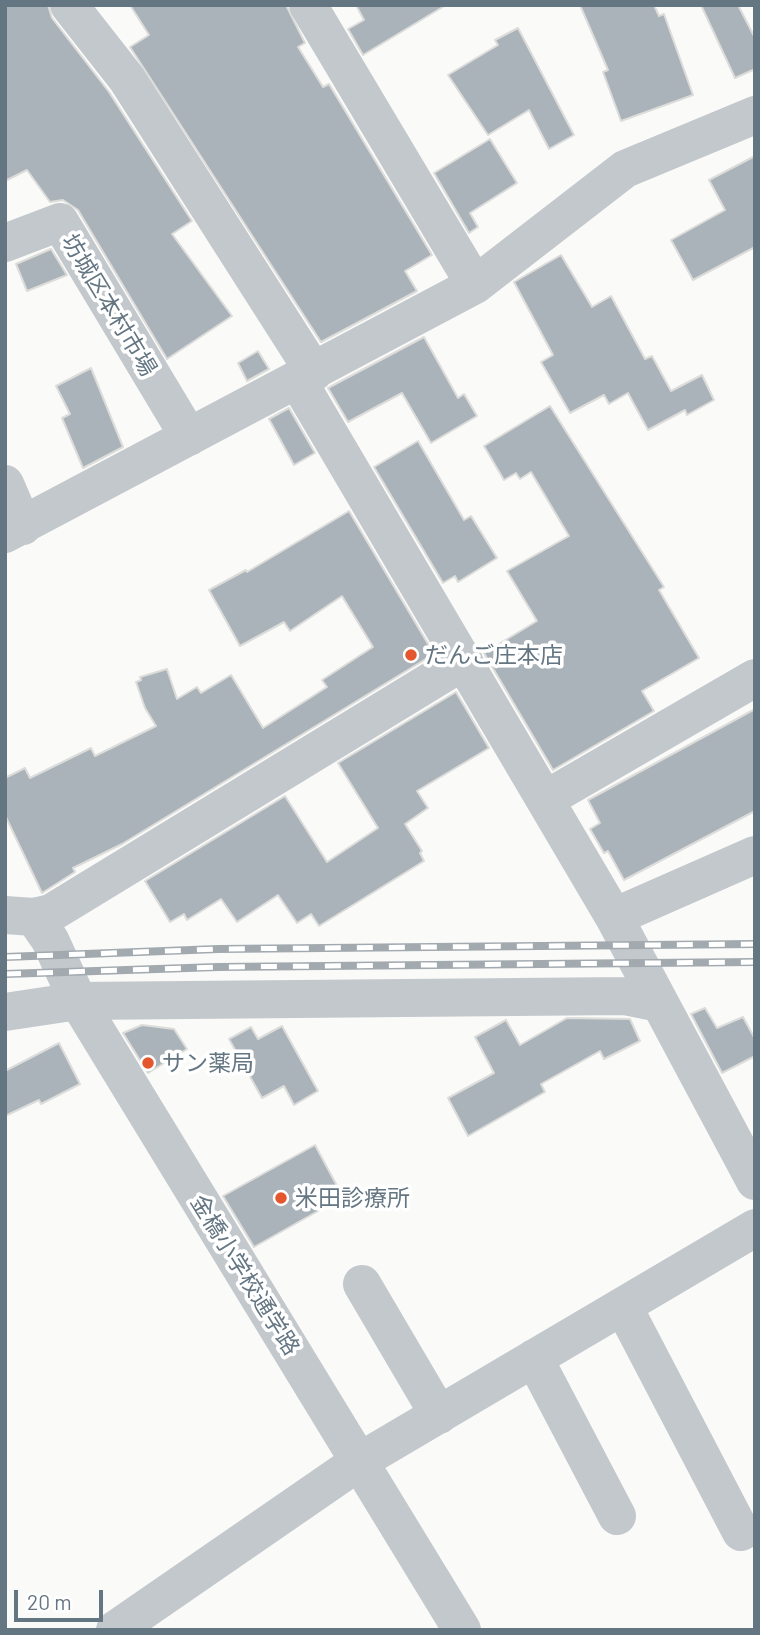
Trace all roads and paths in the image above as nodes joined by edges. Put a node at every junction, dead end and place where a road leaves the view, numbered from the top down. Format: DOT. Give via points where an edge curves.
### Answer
graph roads {
  1 [pos="69,5"];
  2 [pos="308,5"];
  3 [pos="755,115"];
  4 [pos="5,243"];
  5 [pos="475,285"];
  6 [pos="306,377"];
  7 [pos="189,437"];
  8 [pos="5,484"];
  9 [pos="14,530"];
  10 [pos="464,661"];
  11 [pos="755,678"];
  12 [pos="546,799"];
  13 [pos="755,855"];
  14 [pos="20,916"];
  15 [pos="614,917"];
  16 [pos="78,1001"];
  17 [pos="660,1003"];
  18 [pos="5,1012"];
  19 [pos="755,1181"];
  20 [pos="755,1228"];
  21 [pos="362,1284"];
  22 [pos="623,1306"];
  23 [pos="534,1359"];
  24 [pos="439,1415"];
  25 [pos="360,1461"];
  26 [pos="617,1516"];
  27 [pos="741,1532"];
  28 [pos="115,1630"];
  29 [pos="462,1630"];
  1 -- 6 [label="street" via="127,79"];
  2 -- 5 [label="street"];
  3 -- 5 [label="street" via="625,169"];
  4 -- 7 [label="street, 坊城区本村市場" via="60,222"];
  5 -- 6 [label="street"];
  6 -- 7 [label="street"];
  6 -- 10 [label="street"];
  7 -- 9 [label="street"];
  8 -- 9 [label="street"];
  10 -- 12 [label="street"];
  10 -- 14 [label="street" via="51,913"];
  11 -- 12 [label="street"];
  12 -- 15 [label="street"];
  13 -- 15 [label="street"];
  14 -- 16 [label="street, 金橋小学校通学路" via="50,940"];
  15 -- 17 [label="street"];
  16 -- 17 [label="street" via="625,996"];
  16 -- 18 [label="street"];
  16 -- 25 [label="street, 金橋小学校通学路"];
  17 -- 19 [label="street"];
  20 -- 22 [label="street"];
  21 -- 24 [label="street"];
  22 -- 23 [label="street"];
  22 -- 27 [label="street"];
  23 -- 24 [label="street"];
  23 -- 26 [label="street"];
  24 -- 25 [label="street"];
  25 -- 28 [label="street"];
  25 -- 29 [label="street, 金橋小学校通学路"];
}
